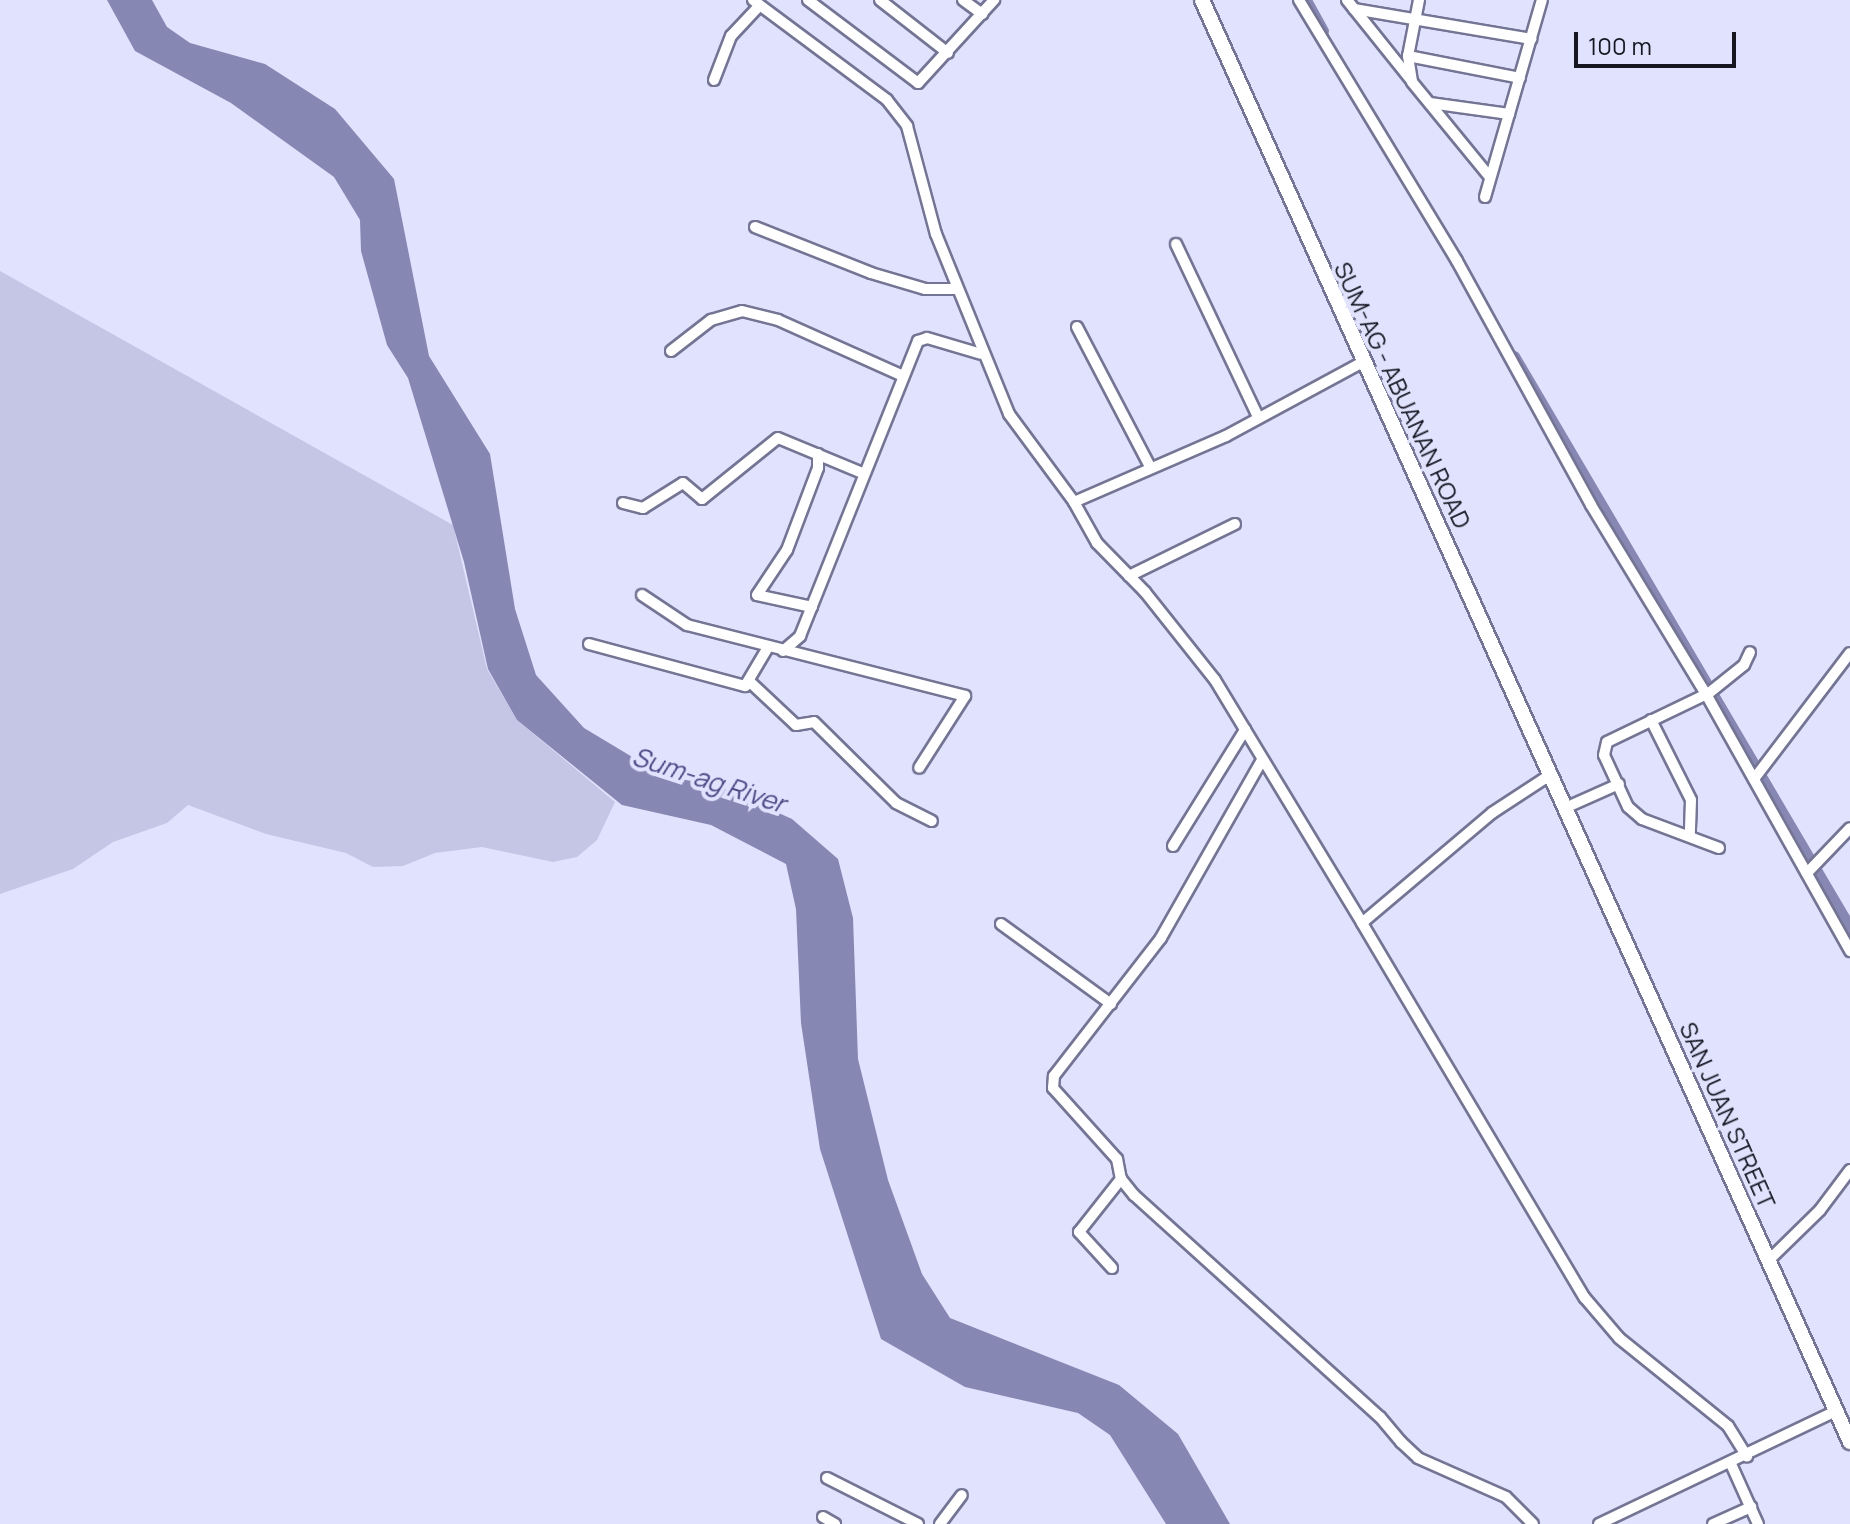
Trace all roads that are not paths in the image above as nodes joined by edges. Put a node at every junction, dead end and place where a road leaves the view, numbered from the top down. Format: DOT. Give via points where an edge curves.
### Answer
graph roads {
  1 [pos="808,0"];
  2 [pos="880,0"];
  3 [pos="963,0"];
  4 [pos="994,0"];
  5 [pos="1202,0"];
  6 [pos="1299,0"];
  7 [pos="1419,0"];
  8 [pos="1542,0"];
  9 [pos="756,2"];
  10 [pos="1351,5"];
  11 [pos="982,14"];
  12 [pos="1415,19"];
  13 [pos="1531,39"];
  14 [pos="948,53"];
  15 [pos="1408,56"];
  16 [pos="1520,78"];
  17 [pos="714,80"];
  18 [pos="1412,82"];
  19 [pos="1430,103"];
  20 [pos="1509,114"];
  21 [pos="1489,176"];
  22 [pos="1485,197"];
  23 [pos="755,227"];
  24 [pos="1176,244"];
  25 [pos="956,289"];
  26 [pos="1077,327"];
  27 [pos="671,351"];
  28 [pos="981,354"];
  29 [pos="1361,363"];
  30 [pos="901,375"];
  31 [pos="1258,417"];
  32 [pos="818,454"];
  33 [pos="1149,465"];
  34 [pos="862,473"];
  35 [pos="1074,502"];
  36 [pos="623,503"];
  37 [pos="1235,524"];
  38 [pos="1129,576"];
  39 [pos="642,595"];
  40 [pos="812,607"];
  41 [pos="589,644"];
  42 [pos="767,649"];
  43 [pos="783,651"];
  44 [pos="1750,652"];
  45 [pos="1850,653"];
  46 [pos="750,682"];
  47 [pos="1710,692"];
  48 [pos="1651,720"];
  49 [pos="1245,730"];
  50 [pos="1262,760"];
  51 [pos="919,768"];
  52 [pos="1757,774"];
  53 [pos="1550,775"];
  54 [pos="1619,784"];
  55 [pos="1565,808"];
  56 [pos="932,821"];
  57 [pos="1850,828"];
  58 [pos="1690,836"];
  59 [pos="1173,846"];
  60 [pos="1719,848"];
  61 [pos="1809,871"];
  62 [pos="1362,923"];
  63 [pos="1001,924"];
  64 [pos="1850,951"];
  65 [pos="1111,1004"];
  66 [pos="1850,1170"];
  67 [pos="1121,1179"];
  68 [pos="1769,1260"];
  69 [pos="1112,1268"];
  70 [pos="1836,1411"];
  71 [pos="1850,1442"];
  72 [pos="1747,1457"];
  73 [pos="1731,1464"];
  74 [pos="827,1478"];
  75 [pos="962,1495"];
  76 [pos="1751,1507"];
  77 [pos="823,1517"];
  78 [pos="835,1524"];
  79 [pos="918,1524"];
  80 [pos="940,1524"];
  81 [pos="1533,1524"];
  82 [pos="1599,1524"];
  83 [pos="1713,1524"];
  84 [pos="1758,1524"];
  1 -- 14 [label="street" via="918,83"];
  2 -- 14 [label="street"];
  3 -- 11 [label="street"];
  4 -- 11 [label="street"];
  5 -- 29 [label="main road, SUM-AG - ABUANAN ROAD"];
  6 -- 47 [label="street" via="1457,261 1591,505"];
  7 -- 12 [label="street"];
  8 -- 13 [label="street"];
  9 -- 17 [label="street" via="731,36"];
  9 -- 25 [label="street" via="887,100 907,126"];
  10 -- 12 [label="street"];
  10 -- 18 [label="street"];
  11 -- 14 [label="street"];
  12 -- 13 [label="street"];
  12 -- 15 [label="street"];
  13 -- 16 [label="street"];
  15 -- 16 [label="street"];
  15 -- 18 [label="street"];
  16 -- 20 [label="street"];
  18 -- 19 [label="street"];
  19 -- 20 [label="street"];
  19 -- 21 [label="street"];
  20 -- 21 [label="street"];
  21 -- 22 [label="street"];
  23 -- 25 [label="street" via="871,273 925,289"];
  24 -- 31 [label="street"];
  25 -- 28 [label="street"];
  26 -- 33 [label="street"];
  27 -- 30 [label="street" via="711,320 742,311 778,320"];
  28 -- 30 [label="street" via="923,338"];
  28 -- 35 [label="street" via="1009,414"];
  29 -- 31 [label="street"];
  29 -- 53 [label="main road, SUM-AG - ABUANAN ROAD"];
  30 -- 34 [label="street"];
  31 -- 33 [label="street" via="1226,436"];
  32 -- 34 [label="street"];
  32 -- 36 [label="street" via="773,439 704,498 683,483 643,508"];
  32 -- 40 [label="street" via="818,468 787,550 757,595"];
  33 -- 35 [label="street"];
  34 -- 40 [label="street"];
  35 -- 38 [label="street" via="1097,543"];
  37 -- 38 [label="street"];
  38 -- 49 [label="street" via="1215,680"];
  39 -- 42 [label="street" via="676,621"];
  40 -- 43 [label="street" via="800,636"];
  41 -- 46 [label="street" via="745,686"];
  42 -- 43 [label="street"];
  42 -- 46 [label="street"];
  43 -- 51 [label="street" via="965,696"];
  44 -- 47 [label="street"];
  45 -- 52 [label="street"];
  46 -- 56 [label="street" via="796,725 814,722 896,803"];
  47 -- 48 [label="street"];
  47 -- 52 [label="street"];
  48 -- 54 [label="street" via="1607,742 1606,763"];
  48 -- 58 [label="street" via="1691,800"];
  49 -- 50 [label="street"];
  49 -- 59 [label="street"];
  50 -- 62 [label="street"];
  50 -- 65 [label="street" via="1161,938"];
  52 -- 61 [label="street"];
  53 -- 55 [label="main road, SUM-AG - ABUANAN ROAD"];
  53 -- 62 [label="street" via="1492,813"];
  54 -- 55 [label="street"];
  54 -- 58 [label="street" via="1628,807 1642,819"];
  55 -- 68 [label="main road, SAN JUAN STREET"];
  57 -- 61 [label="street"];
  58 -- 60 [label="street"];
  61 -- 64 [label="street"];
  62 -- 72 [label="street" via="1585,1298 1619,1338 1728,1426"];
  63 -- 65 [label="street"];
  65 -- 67 [label="street" via="1053,1082 1117,1159"];
  66 -- 68 [label="street" via="1820,1210"];
  67 -- 69 [label="street" via="1079,1232"];
  67 -- 81 [label="street" via="1418,1458 1506,1497"];
  68 -- 70 [label="main road, SAN JUAN STREET"];
  70 -- 71 [label="main road, SAN JUAN STREET"];
  70 -- 72 [label="street"];
  72 -- 73 [label="street"];
  73 -- 76 [label="street"];
  73 -- 82 [label="street"];
  74 -- 79 [label="street"];
  75 -- 80 [label="street"];
  76 -- 83 [label="street"];
  76 -- 84 [label="street"];
  77 -- 78 [label="street"];
}
